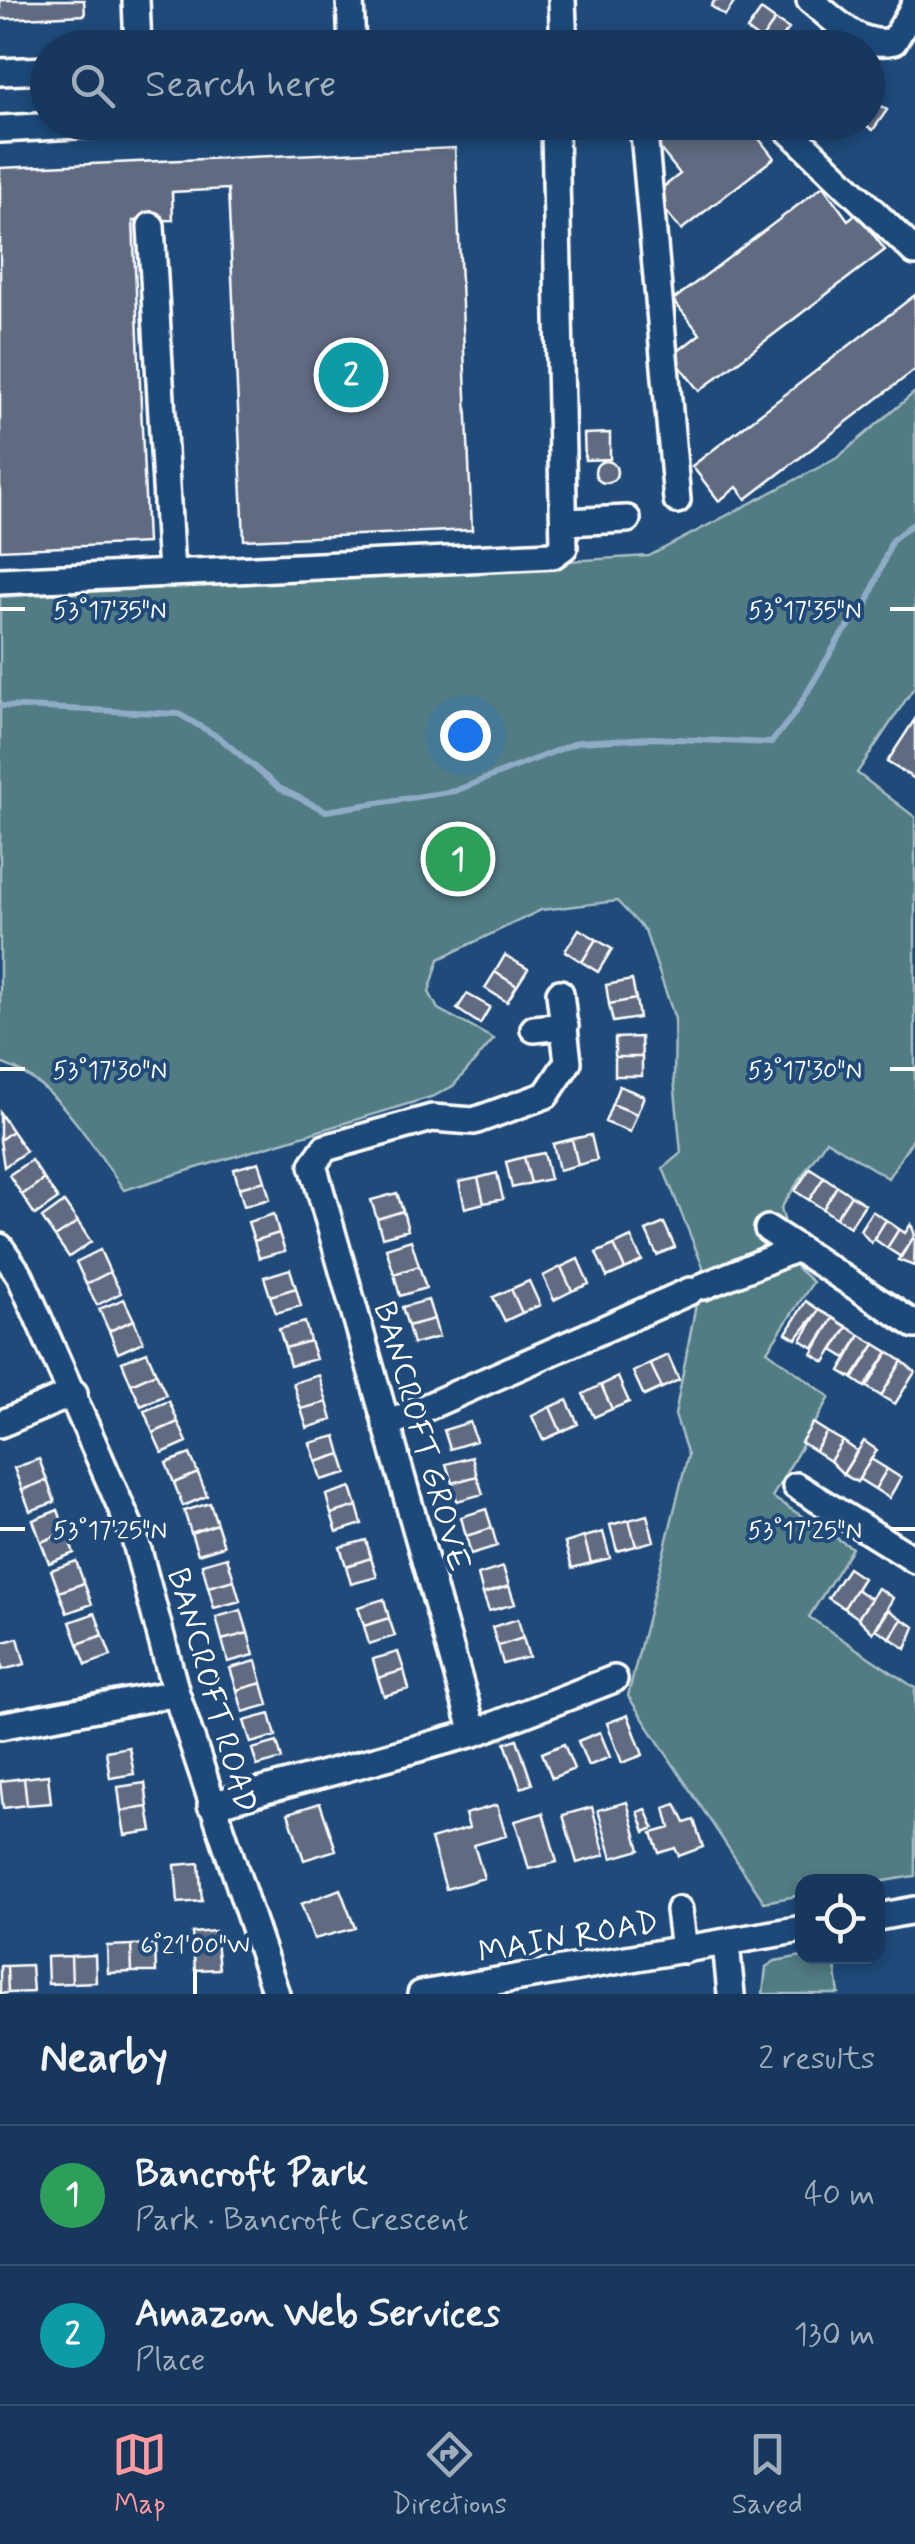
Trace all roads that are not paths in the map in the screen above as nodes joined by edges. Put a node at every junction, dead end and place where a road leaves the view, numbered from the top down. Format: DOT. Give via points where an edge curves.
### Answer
graph roads {
  1 [pos="136,0"];
  2 [pos="350,0"];
  3 [pos="562,0"];
  4 [pos="810,0"];
  5 [pos="915,5"];
  6 [pos="137,30"];
  7 [pos="351,30"];
  8 [pos="563,30"];
  9 [pos="848,30"];
  10 [pos="885,43"];
  11 [pos="30,71"];
  12 [pos="0,72"];
  13 [pos="30,127"];
  14 [pos="0,129"];
  15 [pos="555,140"];
  16 [pos="645,140"];
  17 [pos="799,140"];
  18 [pos="151,226"];
  19 [pos="915,252"];
  20 [pos="677,500"];
  21 [pos="627,518"];
  22 [pos="566,522"];
  23 [pos="171,572"];
  24 [pos="0,581"];
  25 [pos="560,992"];
  26 [pos="565,1026"];
  27 [pos="534,1029"];
  28 [pos="768,1229"];
  29 [pos="0,1247"];
  30 [pos="795,1249"];
  31 [pos="915,1324"];
  32 [pos="74,1393"];
  33 [pos="0,1424"];
  34 [pos="386,1425"];
  35 [pos="796,1486"];
  36 [pos="915,1560"];
  37 [pos="614,1679"];
  38 [pos="176,1693"];
  39 [pos="0,1726"];
  40 [pos="474,1733"];
  41 [pos="211,1805"];
  42 [pos="679,1910"];
  43 [pos="915,1910"];
  44 [pos="885,1915"];
  45 [pos="795,1931"];
  46 [pos="726,1943"];
  47 [pos="684,1950"];
  48 [pos="276,1994"];
  49 [pos="421,1994"];
  50 [pos="731,1994"];
  1 -- 6 [label="street"];
  2 -- 7 [label="street"];
  3 -- 8 [label="street"];
  4 -- 9 [label="street"];
  5 -- 10 [label="street" via="894,41"];
  11 -- 12 [label="street"];
  13 -- 14 [label="street"];
  15 -- 22 [label="street"];
  16 -- 20 [label="street"];
  17 -- 19 [label="street"];
  18 -- 23 [label="street"];
  21 -- 22 [label="street"];
  22 -- 23 [label="street" via="564,548 553,555"];
  23 -- 24 [label="street"];
  25 -- 26 [label="street"];
  26 -- 27 [label="street"];
  26 -- 34 [label="street, BANCROFT GROVE" via="568,1062 546,1095 474,1121 432,1118 316,1156 313,1165"];
  28 -- 30 [label="street"];
  29 -- 32 [label="street, BANCROFT ROAD"];
  30 -- 31 [label="street"];
  30 -- 34 [label="street"];
  32 -- 33 [label="street"];
  32 -- 38 [label="street, BANCROFT ROAD" via="135,1539"];
  34 -- 40 [label="street, BANCROFT GROVE"];
  35 -- 36 [label="street"];
  37 -- 40 [label="street"];
  38 -- 39 [label="street"];
  38 -- 41 [label="street, BANCROFT ROAD"];
  40 -- 41 [label="street"];
  41 -- 48 [label="street, BANCROFT ROAD"];
  42 -- 47 [label="street"];
  43 -- 44 [label="street"];
  45 -- 46 [label="street, MAIN ROAD"];
  46 -- 47 [label="street, MAIN ROAD"];
  46 -- 50 [label="street"];
  47 -- 49 [label="street, MAIN ROAD"];
}
